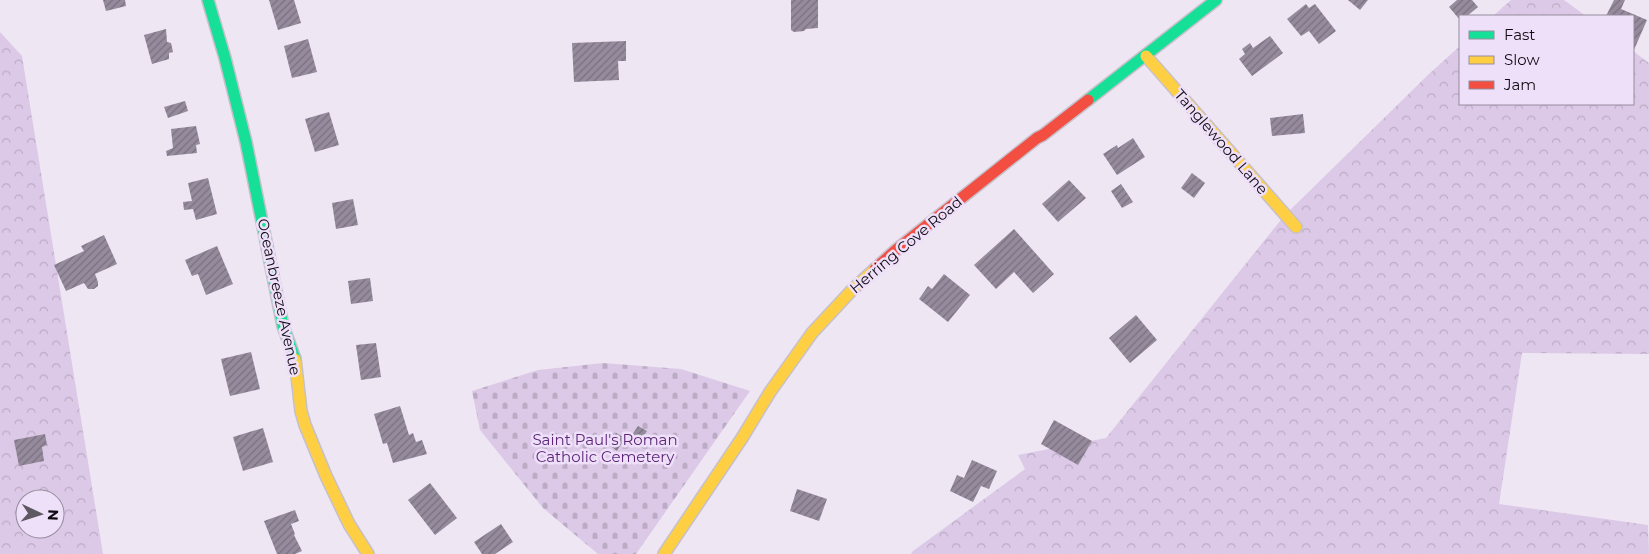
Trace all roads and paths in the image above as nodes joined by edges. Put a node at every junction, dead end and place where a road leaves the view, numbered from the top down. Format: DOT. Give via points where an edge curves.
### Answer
graph roads {
  1 [pos="208,0"];
  2 [pos="1216,0"];
  3 [pos="1146,56"];
  4 [pos="1296,227"];
  5 [pos="368,554"];
  6 [pos="664,554"];
  1 -- 5 [label="street, Oceanbreeze Avenue" via="246,142 283,326 294,354 300,410 326,476 349,524"];
  2 -- 3 [label="street, Herring Cove Road"];
  3 -- 4 [label="street, Tanglewood Lane"];
  3 -- 6 [label="street, Herring Cove Road" via="1037,138 904,244 852,290 812,333"];
}
